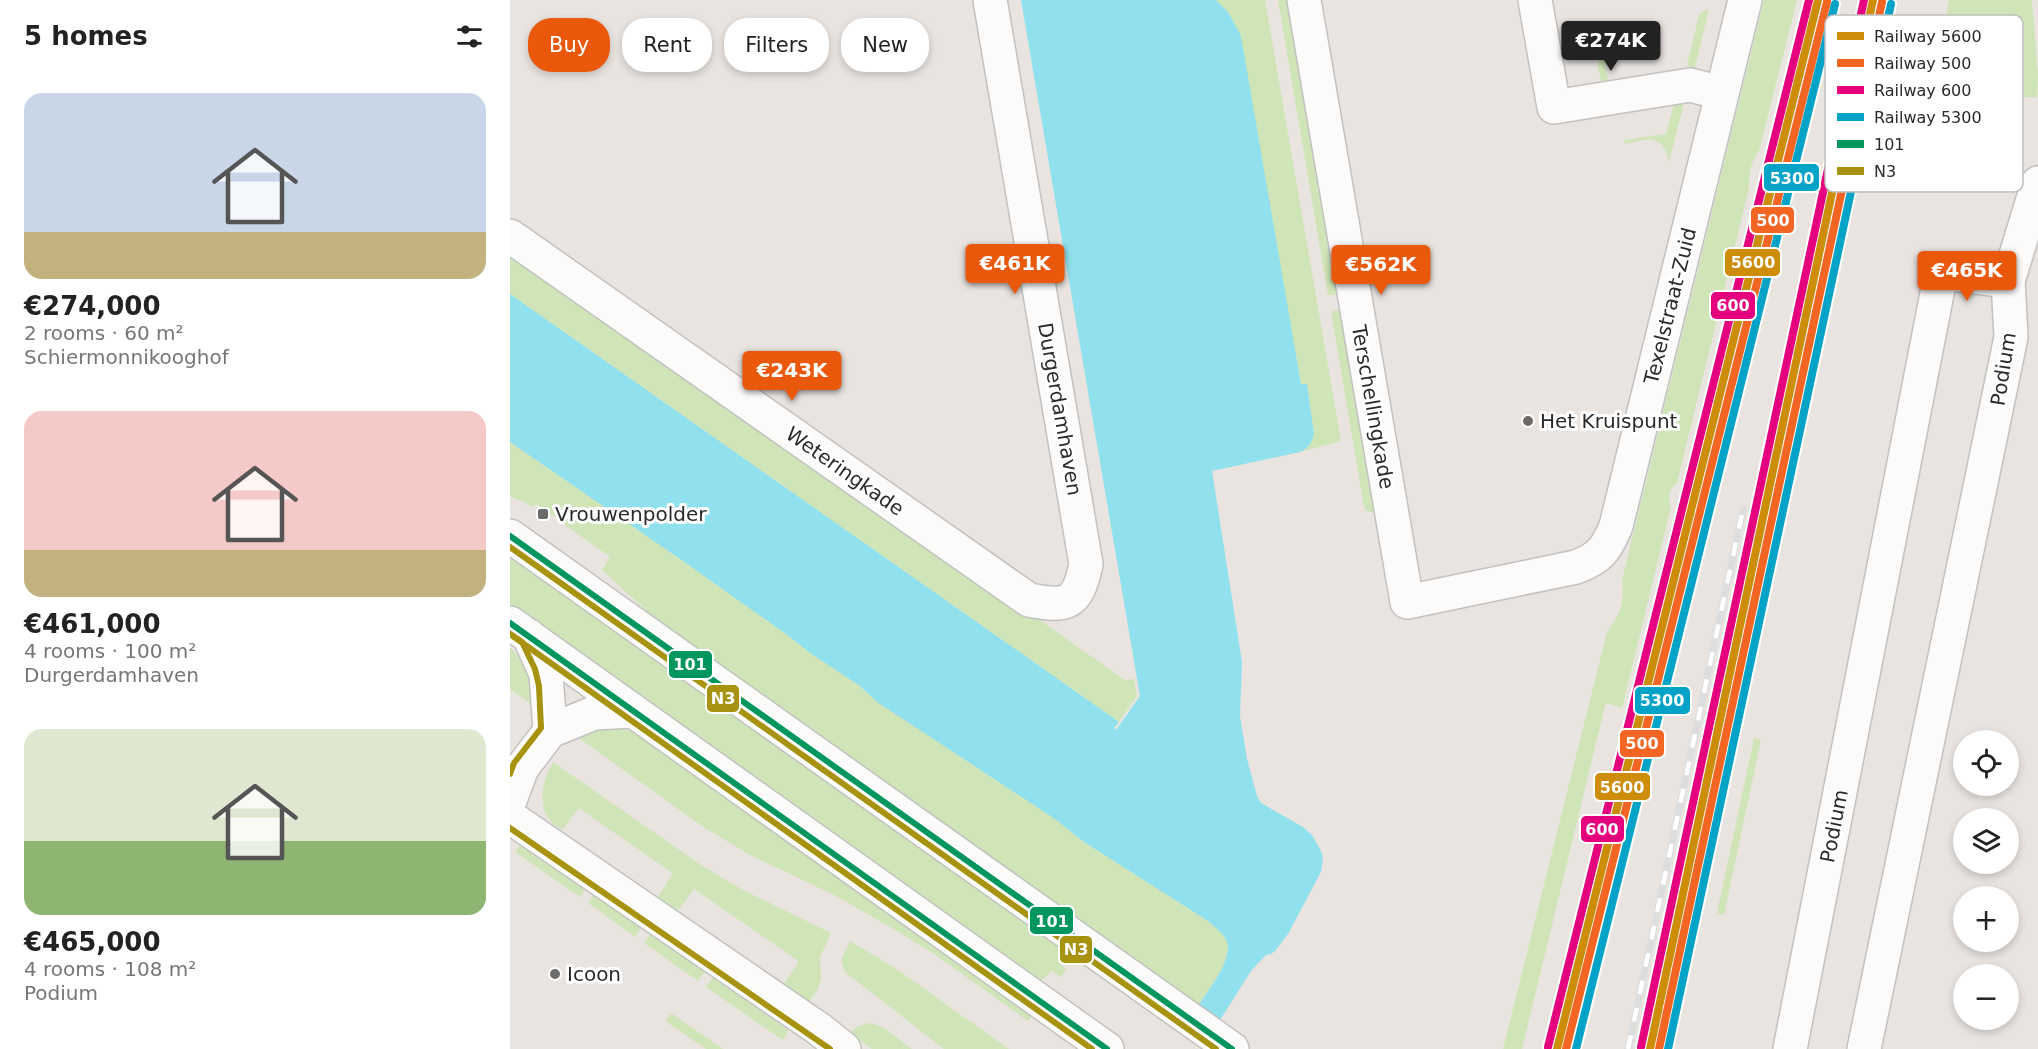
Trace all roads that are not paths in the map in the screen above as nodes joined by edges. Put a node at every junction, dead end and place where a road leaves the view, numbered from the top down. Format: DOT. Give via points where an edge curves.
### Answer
graph roads {
  1 [pos="990,0"];
  2 [pos="1304,0"];
  3 [pos="1536,0"];
  4 [pos="1745,0"];
  5 [pos="1722,93"];
  6 [pos="2038,183"];
  7 [pos="510,236"];
  8 [pos="2008,281"];
  9 [pos="510,536"];
  10 [pos="1069,601"];
  11 [pos="1407,602"];
  12 [pos="519,630"];
  13 [pos="633,711"];
  14 [pos="550,731"];
  15 [pos="510,800"];
  16 [pos="510,817"];
  17 [pos="844,1049"];
  18 [pos="1107,1049"];
  19 [pos="1232,1049"];
  20 [pos="1790,1049"];
  21 [pos="1864,1049"];
  1 -- 10 [label="street, Durgerdamhaven" via="1086,564 1077,592"];
  2 -- 11 [label="street, Terschellingkade"];
  3 -- 5 [label="street" via="1554,107 1690,85"];
  4 -- 5 [label="street, Texelstraat-Zuid"];
  5 -- 11 [label="street, Texelstraat-Zuid" via="1609,542 1600,555 1576,567"];
  6 -- 8 [label="street"];
  7 -- 10 [label="street, Weteringkade" via="1029,600 1058,604"];
  8 -- 20 [label="street, Podium" via="1941,273"];
  8 -- 21 [label="street, Podium" via="2012,337"];
  9 -- 19 [label="street"];
  12 -- 13 [label="street"];
  12 -- 14 [label="street" via="546,674"];
  13 -- 14 [label="street" via="594,713"];
  13 -- 18 [label="street"];
  14 -- 15 [label="street" via="522,768"];
  16 -- 17 [label="street"];
}
